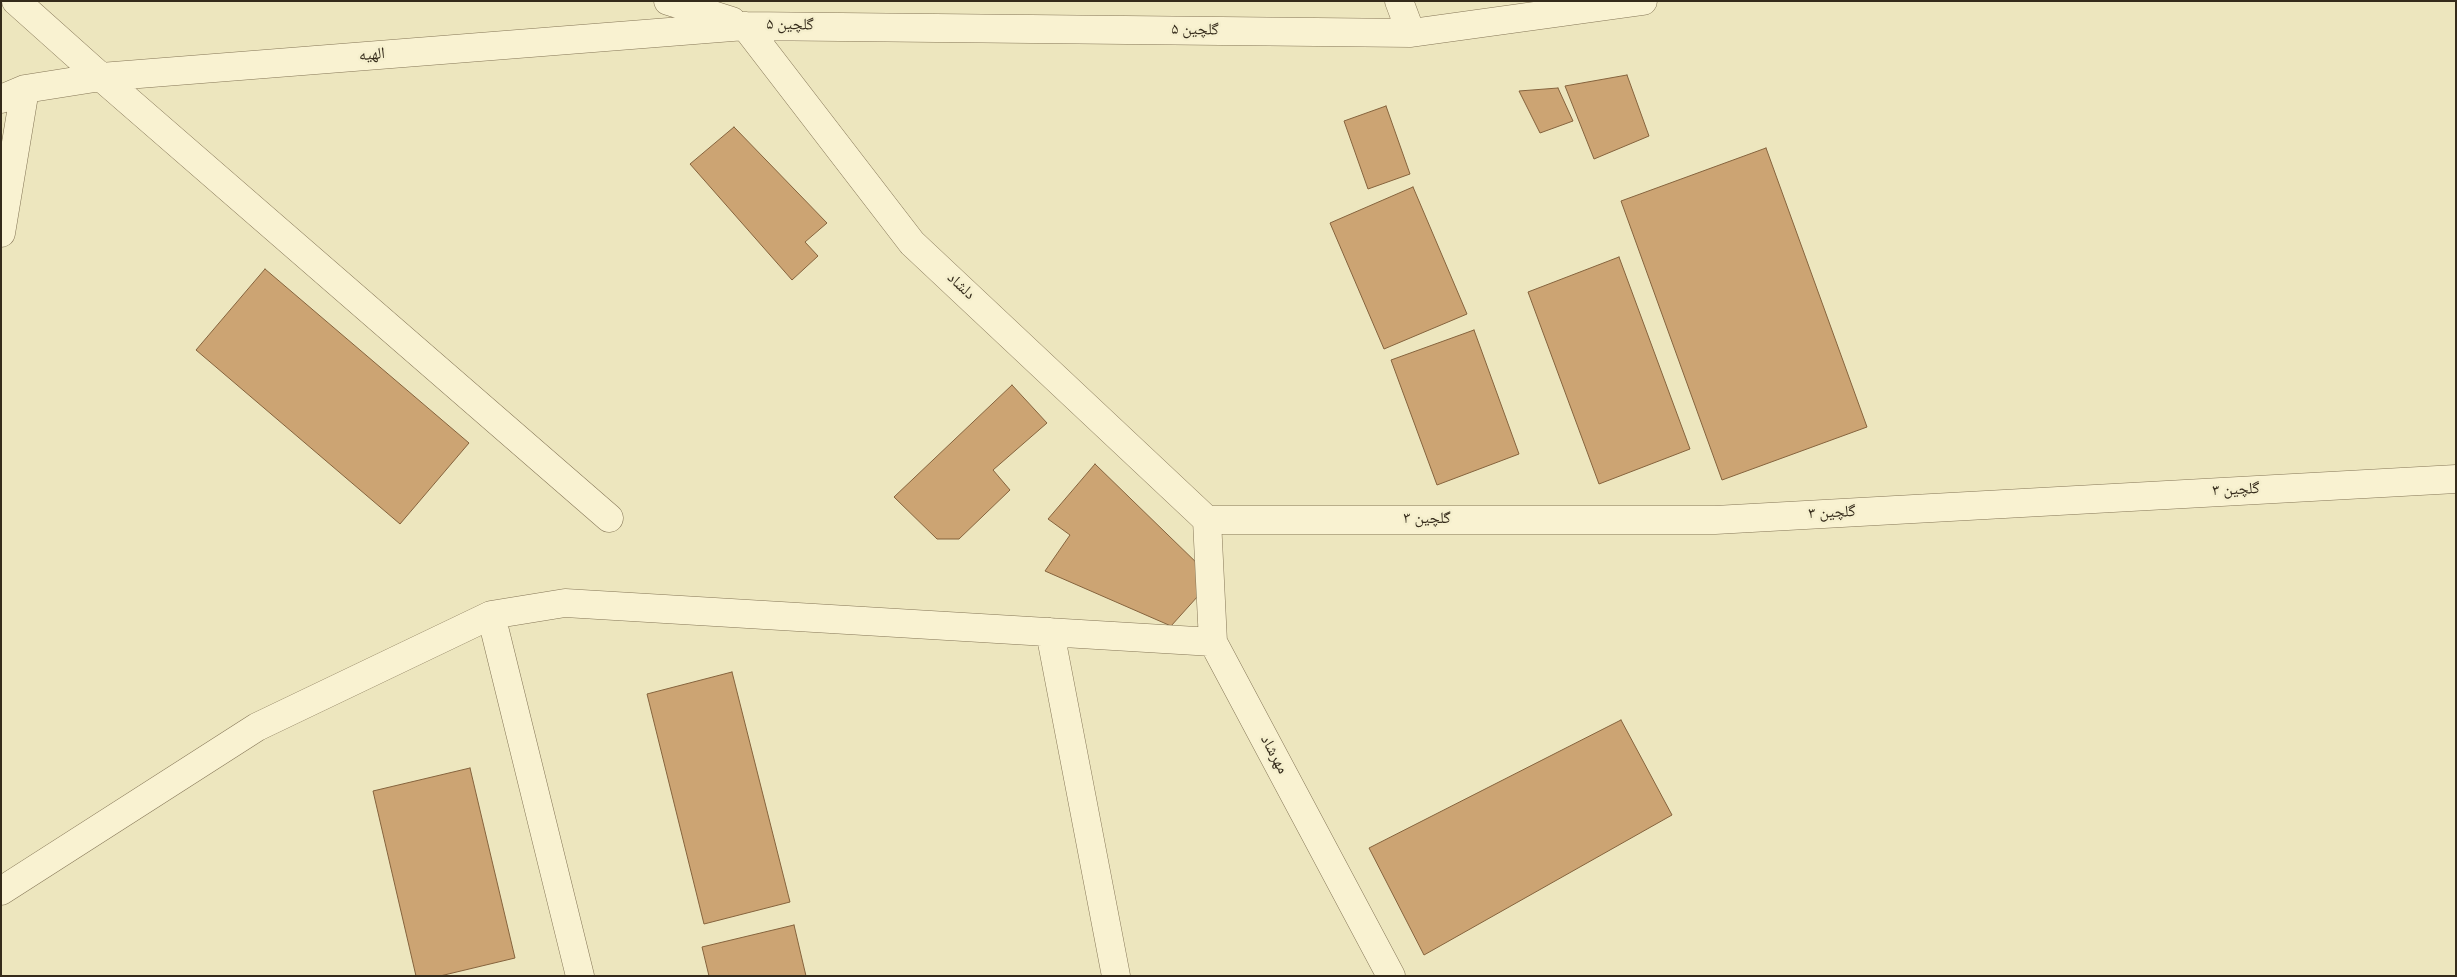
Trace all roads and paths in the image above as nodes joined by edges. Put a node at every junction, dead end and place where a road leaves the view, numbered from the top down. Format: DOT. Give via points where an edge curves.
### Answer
graph roads {
  1 [pos="16,1"];
  2 [pos="668,1"];
  3 [pos="1399,1"];
  4 [pos="1643,1"];
  5 [pos="745,26"];
  6 [pos="1411,33"];
  7 [pos="100,78"];
  8 [pos="13,94"];
  9 [pos="1,233"];
  10 [pos="2456,479"];
  11 [pos="610,518"];
  12 [pos="1207,520"];
  13 [pos="490,615"];
  14 [pos="1050,632"];
  15 [pos="1213,642"];
  16 [pos="1,891"];
  17 [pos="580,976"];
  18 [pos="1116,976"];
  19 [pos="1391,976"];
  1 -- 7 [label="street"];
  2 -- 5 [label="street"];
  3 -- 6 [label="street"];
  4 -- 6 [label="street, گلچین ۵"];
  5 -- 6 [label="street, گلچین ۵"];
  5 -- 7 [label="street, الهیه"];
  5 -- 12 [label="street, دلشاد" via="912,243"];
  7 -- 8 [label="street, الهیه"];
  7 -- 11 [label="street"];
  8 -- 9 [label="street"];
  10 -- 12 [label="street, گلچین ۳" via="1715,520"];
  12 -- 15 [label="street, مهرشاد"];
  13 -- 14 [label="street" via="565,603"];
  13 -- 16 [label="street" via="257,727"];
  13 -- 17 [label="street"];
  14 -- 15 [label="street"];
  14 -- 18 [label="street"];
  15 -- 19 [label="street, مهرشاد"];
}
